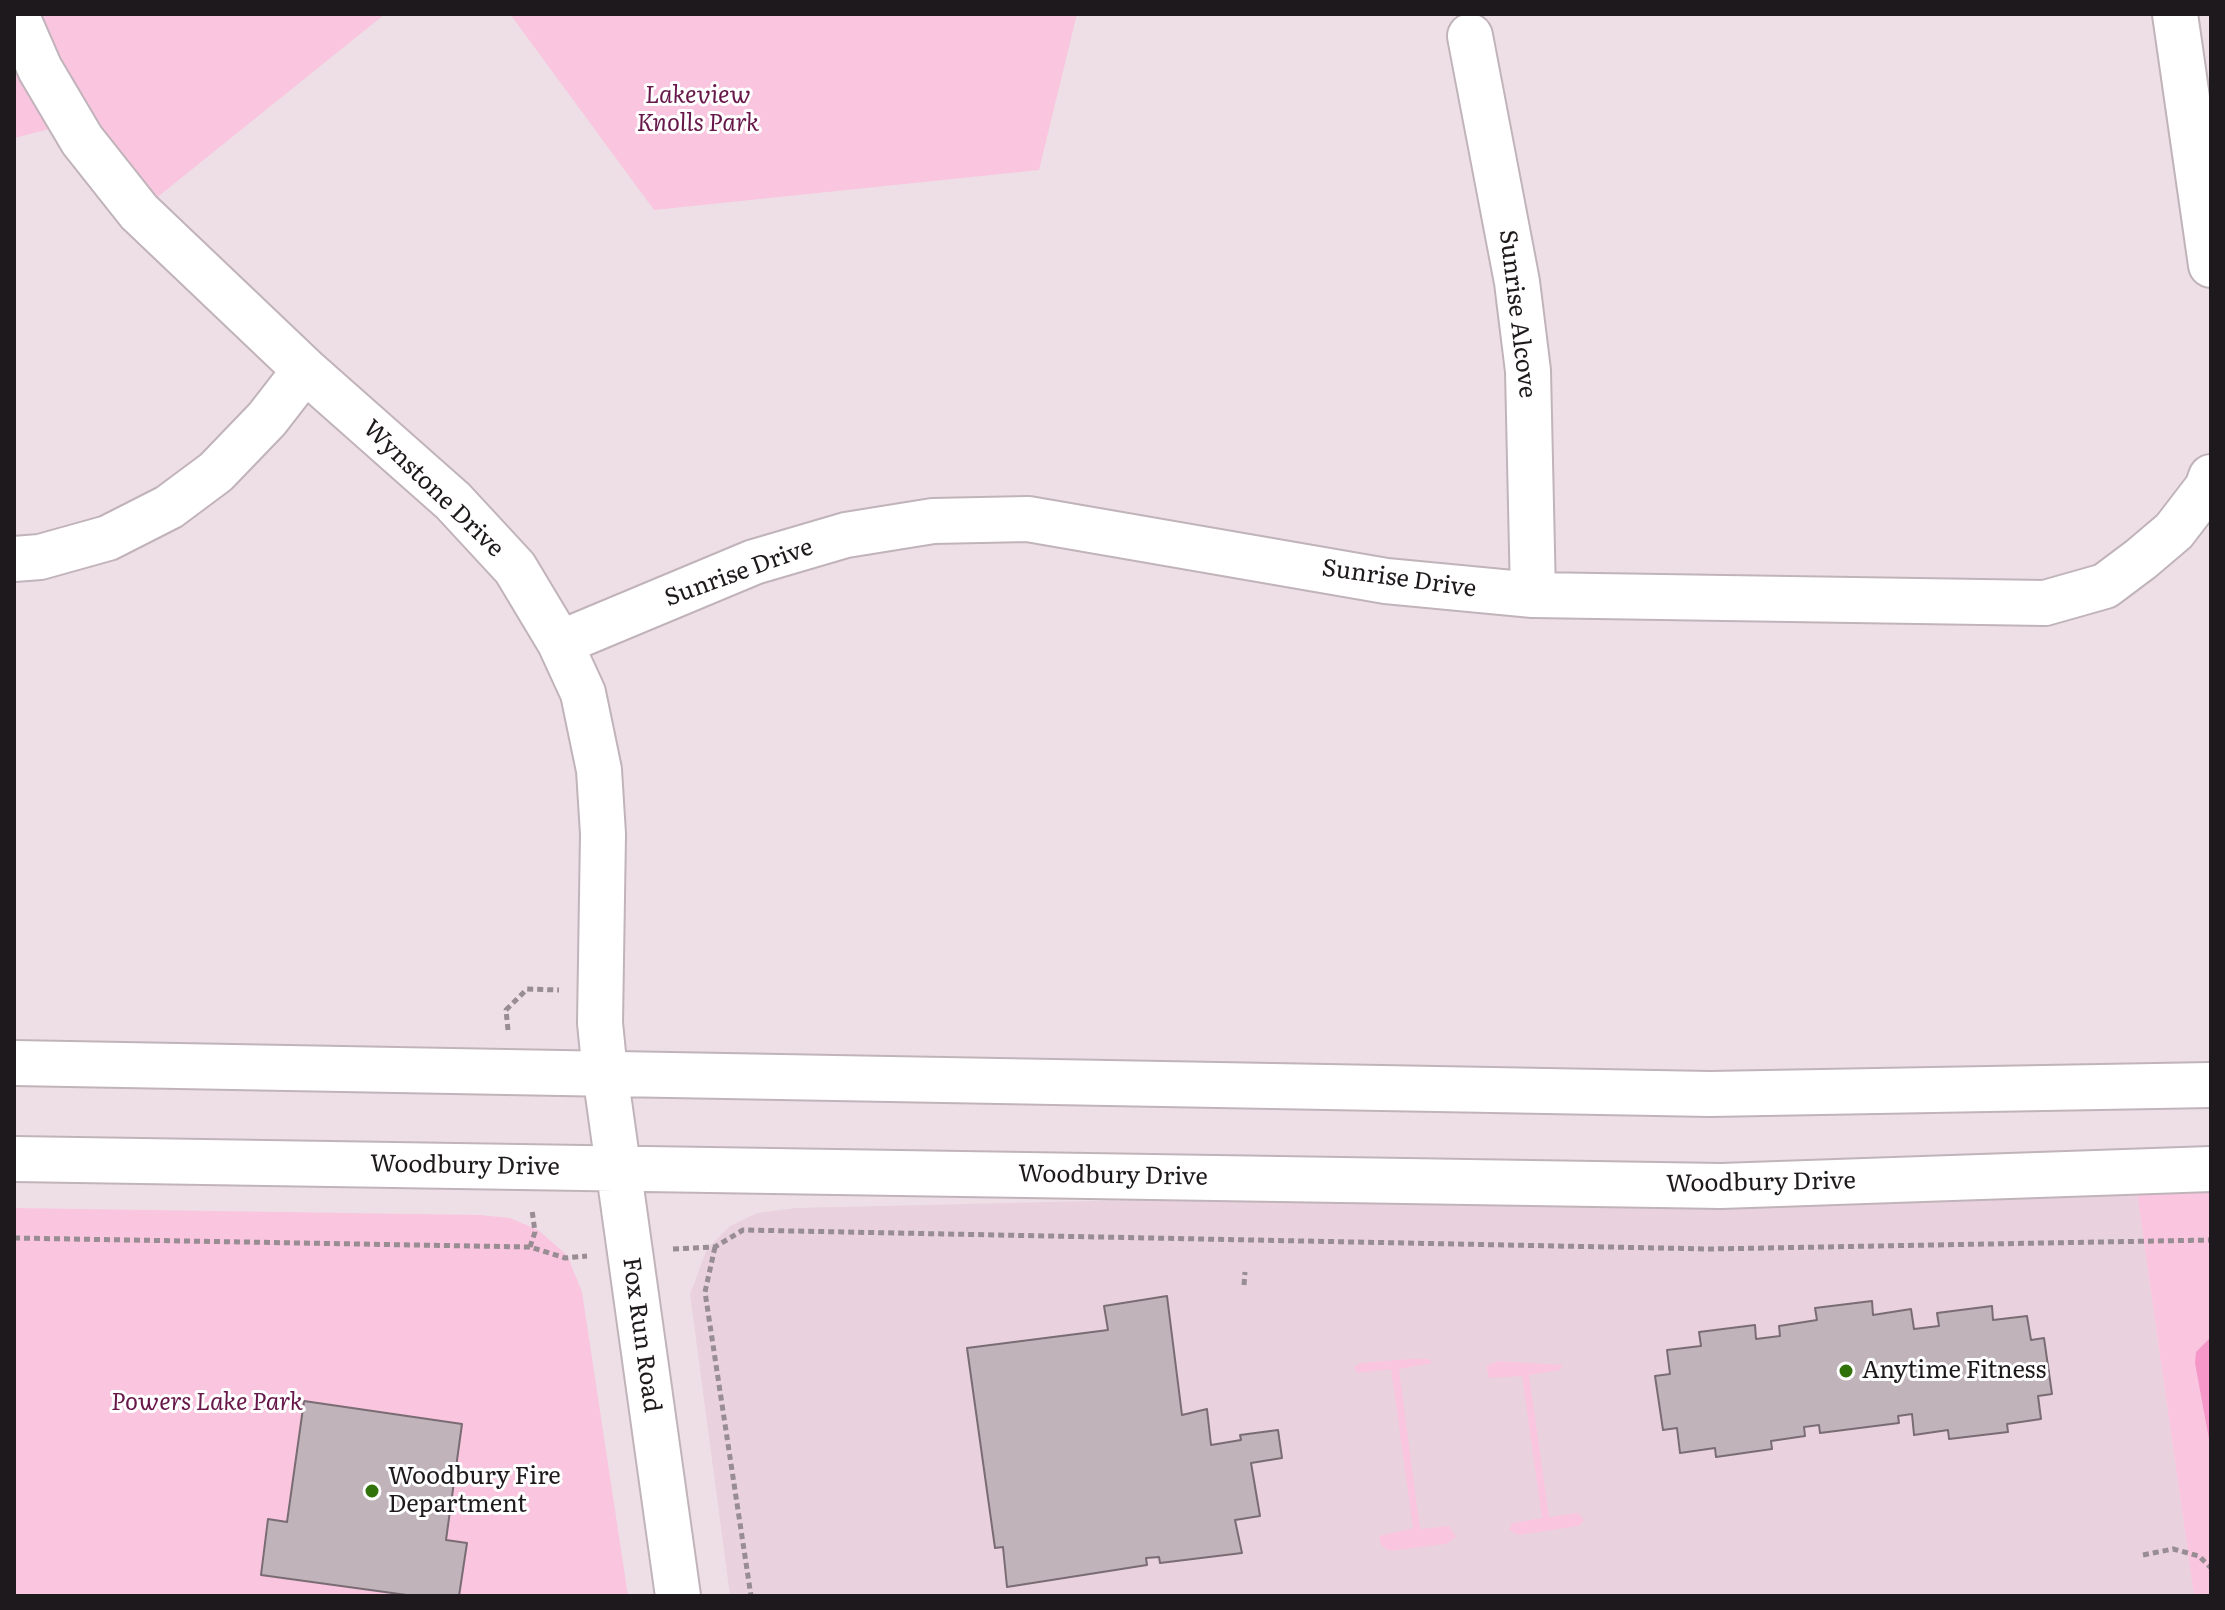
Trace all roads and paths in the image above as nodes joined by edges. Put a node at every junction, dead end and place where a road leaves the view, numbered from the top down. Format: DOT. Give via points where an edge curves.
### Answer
graph roads {
  1 [pos="16,14"];
  2 [pos="2175,14"];
  3 [pos="1470,36"];
  4 [pos="2211,265"];
  5 [pos="305,370"];
  6 [pos="2211,477"];
  7 [pos="14,559"];
  8 [pos="1533,595"];
  9 [pos="560,643"];
  10 [pos="14,1063"];
  11 [pos="605,1073"];
  12 [pos="2211,1085"];
  13 [pos="14,1159"];
  14 [pos="618,1168"];
  15 [pos="2211,1169"];
  16 [pos="14,1238"];
  17 [pos="2211,1240"];
  18 [pos="565,1258"];
  19 [pos="1245,1272"];
  20 [pos="1244,1285"];
  21 [pos="2143,1555"];
  22 [pos="2211,1568"];
  23 [pos="678,1596"];
  24 [pos="751,1596"];
  1 -- 5 [label="street, Wynstone Drive" via="40,69 82,140 139,212"];
  2 -- 4 [label="street"];
  3 -- 8 [label="street, Sunrise Alcove" via="1517,282 1528,371"];
  5 -- 7 [label="street" via="216,472 169,507 108,538"];
  5 -- 9 [label="street, Wynstone Drive" via="453,501 515,568"];
  6 -- 8 [label="street, Sunrise Drive" via="2174,531 2141,559 2105,586 2045,603"];
  8 -- 9 [label="street, Sunrise Drive" via="1386,581 1028,519 933,521 846,535 754,562"];
  9 -- 11 [label="street, Wynstone Drive" via="583,693 599,770 600,1023"];
  10 -- 11 [label="street"];
  11 -- 12 [label="street" via="1710,1094"];
  11 -- 14 [label="street, Fox Run Road"];
  13 -- 14 [label="street, Woodbury Drive"];
  14 -- 15 [label="street, Woodbury Drive" via="1721,1186"];
  14 -- 23 [label="street, Fox Run Road"];
  16 -- 18 [label="path" via="530,1247"];
  17 -- 24 [label="path" via="1710,1249 743,1230 715,1247 705,1292"];
  19 -- 20 [label="path"];
  21 -- 22 [label="path" via="2173,1549 2199,1556"];
}
